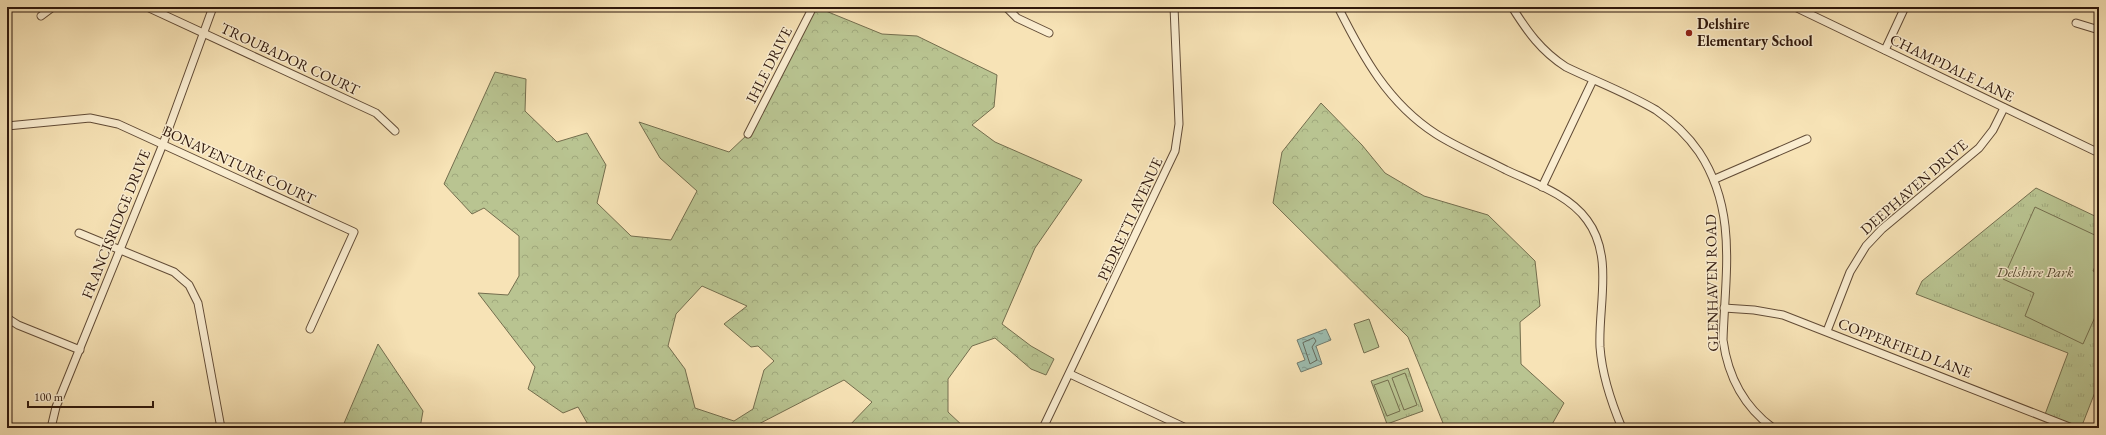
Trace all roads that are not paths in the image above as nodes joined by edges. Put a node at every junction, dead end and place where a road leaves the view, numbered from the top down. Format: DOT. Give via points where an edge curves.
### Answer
graph roads {
  1 [pos="53,7"];
  2 [pos="147,7"];
  3 [pos="213,7"];
  4 [pos="813,7"];
  5 [pos="1006,7"];
  6 [pos="1174,7"];
  7 [pos="1338,7"];
  8 [pos="1512,7"];
  9 [pos="1795,7"];
  10 [pos="1906,7"];
  11 [pos="41,16"];
  12 [pos="2076,23"];
  13 [pos="2099,30"];
  14 [pos="202,32"];
  15 [pos="1050,33"];
  16 [pos="1885,50"];
  17 [pos="1593,80"];
  18 [pos="2004,108"];
  19 [pos="7,126"];
  20 [pos="395,131"];
  21 [pos="748,134"];
  22 [pos="1807,139"];
  23 [pos="163,144"];
  24 [pos="2099,153"];
  25 [pos="1714,180"];
  26 [pos="1542,187"];
  27 [pos="79,233"];
  28 [pos="120,249"];
  29 [pos="1724,308"];
  30 [pos="7,318"];
  31 [pos="310,329"];
  32 [pos="1827,331"];
  33 [pos="80,350"];
  34 [pos="1070,374"];
  35 [pos="2064,426"];
  36 [pos="51,428"];
  37 [pos="221,428"];
  38 [pos="1043,428"];
  39 [pos="1186,428"];
  40 [pos="1622,428"];
  41 [pos="1773,428"];
  42 [pos="2072,428"];
  1 -- 11 [label="street"];
  2 -- 14 [label="street, TROUBADOR COURT"];
  3 -- 14 [label="street, FRANCISRIDGE DRIVE"];
  4 -- 21 [label="street, IHLE DRIVE"];
  5 -- 15 [label="street" via="1017,18"];
  6 -- 34 [label="street, PEDRETTI AVENUE" via="1179,124 1175,152"];
  7 -- 26 [label="street" via="1376,77 1417,120 1453,144"];
  8 -- 17 [label="street, GLENHAVEN ROAD" via="1541,48 1566,67"];
  9 -- 16 [label="street, CHAMPDALE LANE"];
  10 -- 16 [label="street"];
  12 -- 13 [label="street"];
  14 -- 20 [label="street, TROUBADOR COURT" via="376,113"];
  14 -- 23 [label="street, FRANCISRIDGE DRIVE"];
  16 -- 18 [label="street, CHAMPDALE LANE"];
  17 -- 25 [label="street, GLENHAVEN ROAD" via="1640,102 1668,119 1695,147"];
  17 -- 26 [label="street"];
  18 -- 24 [label="street, CHAMPDALE LANE"];
  18 -- 32 [label="street, DEEPHAVEN DRIVE" via="1993,130 1979,148 1882,229 1866,246 1850,272"];
  19 -- 23 [label="street, BONAVENTURE COURT" via="78,118 102,119"];
  22 -- 25 [label="street"];
  23 -- 28 [label="street, FRANCISRIDGE DRIVE"];
  23 -- 31 [label="street, BONAVENTURE COURT" via="354,232"];
  25 -- 29 [label="street, GLENHAVEN ROAD" via="1726,220"];
  26 -- 40 [label="street" via="1572,204 1591,226 1598,241 1602,264 1600,348 1608,390"];
  27 -- 28 [label="street"];
  28 -- 33 [label="street, FRANCISRIDGE DRIVE"];
  28 -- 37 [label="street" via="174,272 189,285 198,303"];
  29 -- 32 [label="street, COPPERFIELD LANE" via="1769,311"];
  29 -- 41 [label="street, GLENHAVEN ROAD" via="1723,340 1732,377 1752,410"];
  30 -- 33 [label="street"];
  32 -- 35 [label="street, COPPERFIELD LANE"];
  33 -- 36 [label="street, FRANCISRIDGE DRIVE" via="56,407"];
  34 -- 38 [label="street, PEDRETTI AVENUE"];
  34 -- 39 [label="street"];
  35 -- 42 [label="street, COPPERFIELD LANE"];
}
